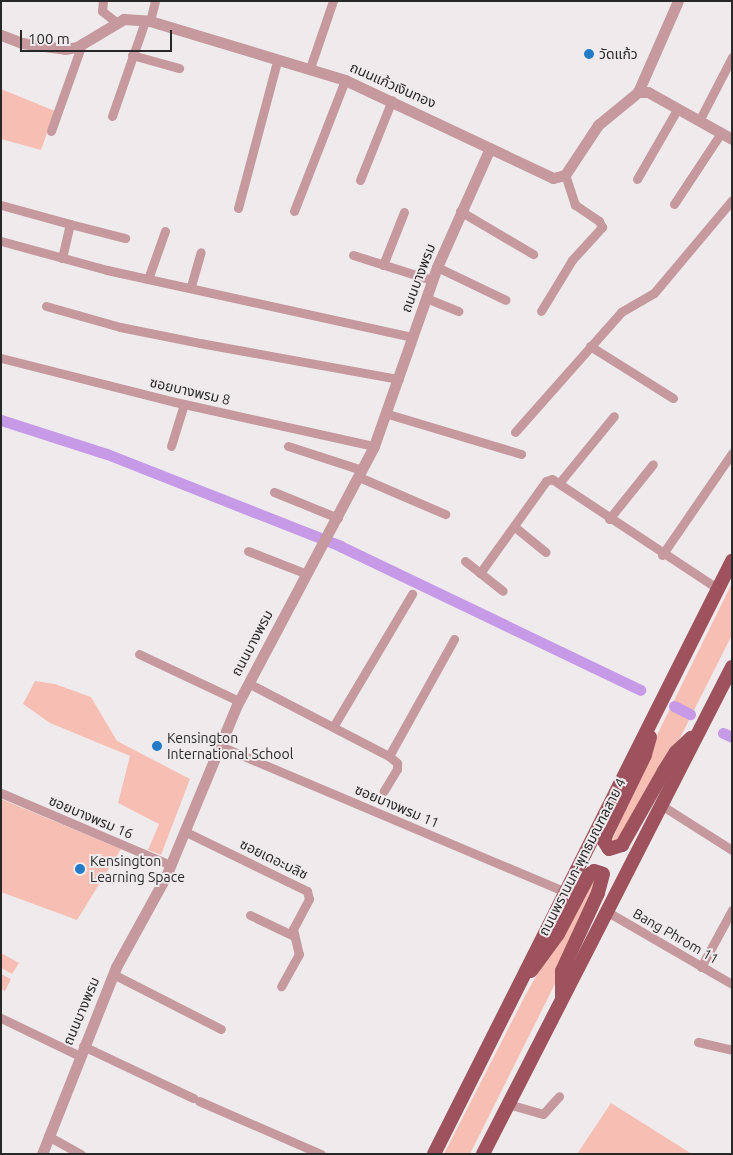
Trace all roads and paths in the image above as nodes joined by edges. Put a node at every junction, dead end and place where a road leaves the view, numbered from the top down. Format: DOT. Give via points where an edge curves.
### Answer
graph roads {
  1 [pos="103,1"];
  2 [pos="155,1"];
  3 [pos="333,1"];
  4 [pos="678,1"];
  5 [pos="148,21"];
  6 [pos="116,22"];
  7 [pos="1,35"];
  8 [pos="82,44"];
  9 [pos="132,55"];
  10 [pos="732,57"];
  11 [pos="277,60"];
  12 [pos="179,68"];
  13 [pos="310,68"];
  14 [pos="345,80"];
  15 [pos="638,92"];
  16 [pos="392,100"];
  17 [pos="678,108"];
  18 [pos="112,116"];
  19 [pos="699,121"];
  20 [pos="51,131"];
  21 [pos="720,132"];
  22 [pos="732,139"];
  23 [pos="490,148"];
  24 [pos="565,175"];
  25 [pos="636,179"];
  26 [pos="360,180"];
  27 [pos="732,200"];
  28 [pos="1,204"];
  29 [pos="674,204"];
  30 [pos="238,208"];
  31 [pos="294,211"];
  32 [pos="460,211"];
  33 [pos="404,212"];
  34 [pos="70,224"];
  35 [pos="165,231"];
  36 [pos="126,238"];
  37 [pos="1,242"];
  38 [pos="201,252"];
  39 [pos="533,254"];
  40 [pos="352,255"];
  41 [pos="62,258"];
  42 [pos="383,265"];
  43 [pos="437,267"];
  44 [pos="148,279"];
  45 [pos="432,280"];
  46 [pos="191,286"];
  47 [pos="426,298"];
  48 [pos="506,300"];
  49 [pos="46,306"];
  50 [pos="458,311"];
  51 [pos="541,312"];
  52 [pos="413,337"];
  53 [pos="590,346"];
  54 [pos="1,358"];
  55 [pos="399,379"];
  56 [pos="673,398"];
  57 [pos="184,404"];
  58 [pos="388,414"];
  59 [pos="614,416"];
  60 [pos="515,432"];
  61 [pos="171,446"];
  62 [pos="288,446"];
  63 [pos="374,446"];
  64 [pos="732,453"];
  65 [pos="521,454"];
  66 [pos="653,464"];
  67 [pos="361,474"];
  68 [pos="560,482"];
  69 [pos="274,492"];
  70 [pos="445,514"];
  71 [pos="338,518"];
  72 [pos="609,519"];
  73 [pos="516,528"];
  74 [pos="248,551"];
  75 [pos="546,552"];
  76 [pos="662,555"];
  77 [pos="464,561"];
  78 [pos="732,561"];
  79 [pos="480,573"];
  80 [pos="307,574"];
  81 [pos="718,589"];
  82 [pos="503,591"];
  83 [pos="412,594"];
  84 [pos="454,639"];
  85 [pos="139,654"];
  86 [pos="732,666"];
  87 [pos="248,683"];
  88 [pos="239,701"];
  89 [pos="651,721"];
  90 [pos="332,726"];
  91 [pos="699,731"];
  92 [pos="220,746"];
  93 [pos="389,756"];
  94 [pos="384,791"];
  95 [pos="1,793"];
  96 [pos="661,805"];
  97 [pos="184,831"];
  98 [pos="732,850"];
  99 [pos="171,865"];
  100 [pos="565,892"];
  101 [pos="732,910"];
  102 [pos="606,911"];
  103 [pos="250,915"];
  104 [pos="294,936"];
  105 [pos="701,967"];
  106 [pos="113,974"];
  107 [pos="521,980"];
  108 [pos="732,984"];
  109 [pos="281,986"];
  110 [pos="562,997"];
  111 [pos="1,1018"];
  112 [pos="221,1029"];
  113 [pos="698,1042"];
  114 [pos="81,1050"];
  115 [pos="732,1050"];
  116 [pos="559,1096"];
  117 [pos="508,1104"];
  118 [pos="48,1136"];
  119 [pos="42,1154"];
  120 [pos="82,1154"];
  121 [pos="321,1154"];
  122 [pos="434,1154"];
  123 [pos="483,1154"];
  1 -- 6 [label="street" via="102,11"];
  2 -- 5 [label="street"];
  3 -- 13 [label="street"];
  4 -- 15 [label="street"];
  5 -- 6 [label="street, ถนนแก้วเงินทอง"];
  5 -- 9 [label="street"];
  5 -- 11 [label="street, ถนนแก้วเงินทอง"];
  6 -- 8 [label="street"];
  7 -- 8 [label="street" via="46,48 64,49"];
  8 -- 20 [label="street"];
  9 -- 12 [label="street"];
  9 -- 18 [label="street"];
  10 -- 19 [label="street"];
  11 -- 13 [label="street, ถนนแก้วเงินทอง"];
  11 -- 30 [label="street"];
  13 -- 14 [label="street, ถนนแก้วเงินทอง"];
  14 -- 16 [label="street, ถนนแก้วเงินทอง"];
  14 -- 31 [label="street"];
  15 -- 17 [label="street" via="648,92"];
  15 -- 24 [label="street" via="598,125"];
  16 -- 23 [label="street, ถนนแก้วเงินทอง"];
  16 -- 26 [label="street"];
  17 -- 19 [label="street"];
  17 -- 25 [label="street"];
  19 -- 21 [label="street"];
  21 -- 22 [label="street"];
  21 -- 29 [label="street"];
  23 -- 24 [label="street, ถนนแก้วเงินทอง" via="546,176"];
  23 -- 32 [label="street, ถนนบางพรม"];
  24 -- 51 [label="street" via="575,205 599,222 602,228 572,260"];
  27 -- 53 [label="street" via="654,293 627,306"];
  28 -- 34 [label="street"];
  32 -- 39 [label="street"];
  32 -- 43 [label="street, ถนนบางพรม"];
  33 -- 42 [label="street"];
  34 -- 36 [label="street"];
  34 -- 41 [label="street"];
  35 -- 44 [label="street"];
  37 -- 41 [label="street"];
  38 -- 46 [label="street"];
  40 -- 42 [label="street"];
  41 -- 44 [label="street"];
  42 -- 45 [label="street"];
  43 -- 45 [label="street, ถนนบางพรม"];
  43 -- 48 [label="street"];
  44 -- 46 [label="street"];
  45 -- 47 [label="street, ถนนบางพรม"];
  46 -- 52 [label="street"];
  47 -- 50 [label="street"];
  47 -- 52 [label="street, ถนนบางพรม"];
  49 -- 55 [label="street" via="120,327 200,344"];
  52 -- 55 [label="street, ถนนบางพรม"];
  53 -- 56 [label="street"];
  53 -- 60 [label="street"];
  54 -- 57 [label="street, ซอยบางพรม 8"];
  55 -- 58 [label="street, ถนนบางพรม"];
  57 -- 61 [label="street"];
  57 -- 63 [label="street, ซอยบางพรม 8"];
  58 -- 63 [label="street, ถนนบางพรม"];
  58 -- 65 [label="street"];
  59 -- 68 [label="street"];
  62 -- 67 [label="street"];
  63 -- 67 [label="street, ถนนบางพรม"];
  64 -- 76 [label="street"];
  66 -- 72 [label="street"];
  67 -- 70 [label="street"];
  67 -- 71 [label="street, ถนนบางพรม"];
  68 -- 72 [label="street"];
  68 -- 73 [label="street" via="546,481"];
  69 -- 71 [label="street"];
  71 -- 80 [label="street, ถนนบางพรม"];
  72 -- 76 [label="street"];
  73 -- 75 [label="street"];
  73 -- 79 [label="street"];
  74 -- 80 [label="street"];
  76 -- 81 [label="street"];
  77 -- 79 [label="street"];
  78 -- 81 [label="main road, ถนนพรานนก-พุทธมณฑลสาย 4"];
  79 -- 82 [label="street"];
  80 -- 87 [label="street, ถนนบางพรม"];
  81 -- 89 [label="main road, ถนนพรานนก-พุทธมณฑลสาย 4"];
  83 -- 90 [label="street"];
  84 -- 93 [label="street"];
  85 -- 88 [label="street"];
  86 -- 91 [label="main road"];
  87 -- 88 [label="street, ถนนบางพรม"];
  87 -- 90 [label="street"];
  88 -- 92 [label="street, ถนนบางพรม"];
  89 -- 91 [label="main road" via="645,755 604,841 609,849 622,845 676,752"];
  89 -- 100 [label="main road, ถนนพรานนก-พุทธมณฑลสาย 4"];
  90 -- 93 [label="street"];
  91 -- 96 [label="main road"];
  92 -- 97 [label="street, ถนนบางพรม"];
  92 -- 100 [label="street, ซอยบางพรม 11"];
  93 -- 94 [label="street" via="397,763 397,769"];
  95 -- 99 [label="street, ซอยบางพรม 16"];
  96 -- 98 [label="street"];
  96 -- 102 [label="main road"];
  97 -- 99 [label="street, ถนนบางพรม"];
  97 -- 104 [label="street, ซอยเดอะบลิซ" via="308,891 309,899 293,929"];
  99 -- 106 [label="street, ถนนบางพรม" via="126,944"];
  100 -- 107 [label="main road, ถนนพรานนก-พุทธมณฑลสาย 4"];
  101 -- 105 [label="street"];
  102 -- 105 [label="street, Bang Phrom 11"];
  102 -- 110 [label="main road"];
  103 -- 104 [label="street"];
  104 -- 109 [label="street, ซอยเดอะบลิซ" via="299,954"];
  105 -- 108 [label="street, Bang Phrom 11"];
  106 -- 112 [label="street"];
  106 -- 114 [label="street, ถนนบางพรม"];
  107 -- 110 [label="main road" via="546,953 589,875 599,871 604,878 562,971"];
  107 -- 122 [label="main road, ถนนพรานนก-พุทธมณฑลสาย 4"];
  110 -- 117 [label="main road"];
  111 -- 114 [label="street"];
  113 -- 115 [label="street"];
  114 -- 118 [label="street, ถนนบางพรม"];
  114 -- 121 [label="street"];
  116 -- 117 [label="street" via="543,1114"];
  117 -- 123 [label="main road"];
  118 -- 119 [label="street, ถนนบางพรม"];
  118 -- 120 [label="street"];
}
